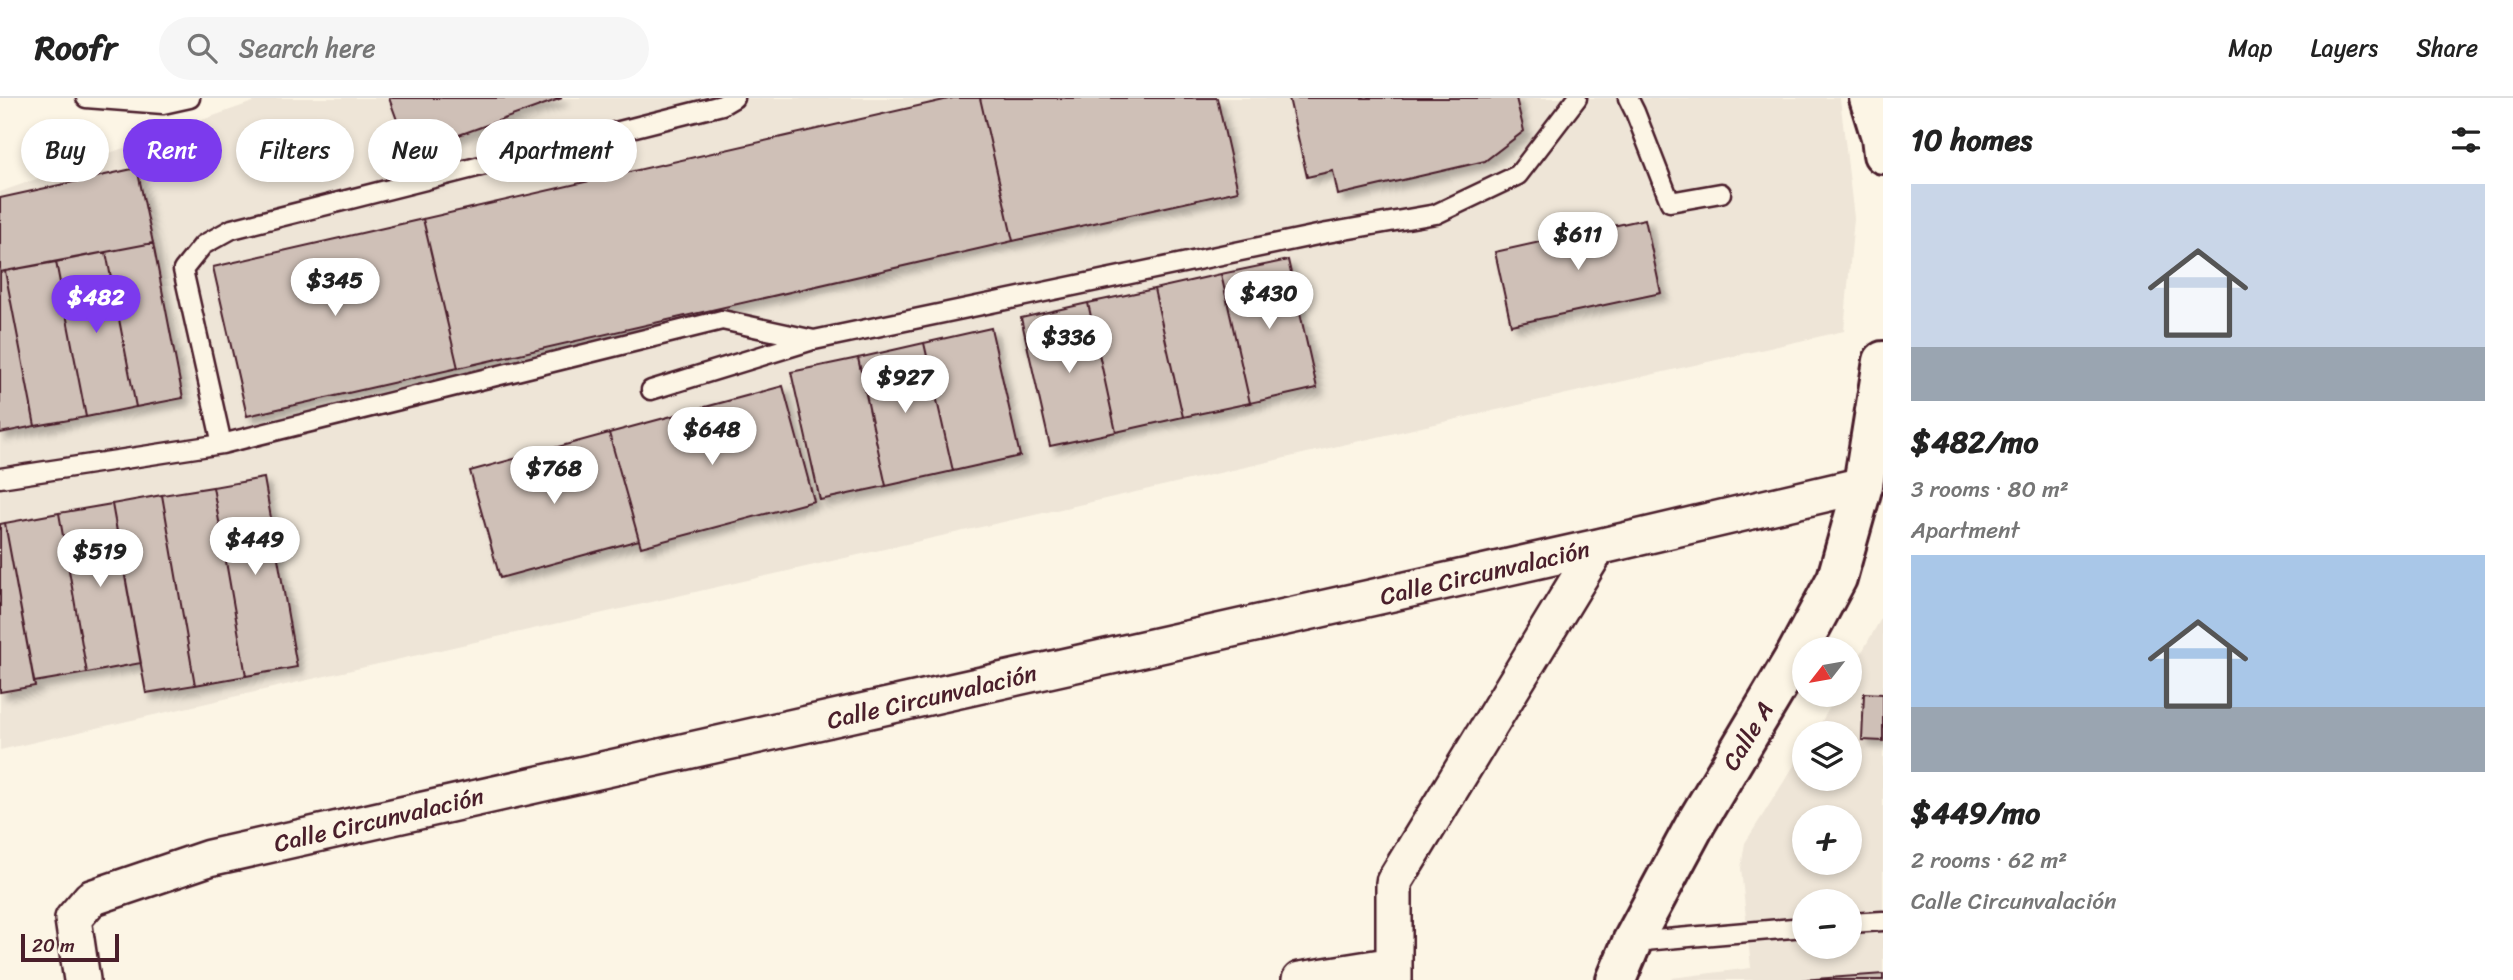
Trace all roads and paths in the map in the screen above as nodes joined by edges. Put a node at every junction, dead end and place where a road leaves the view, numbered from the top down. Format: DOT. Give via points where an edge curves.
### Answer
graph roads {
  1 [pos="86,98"];
  2 [pos="190,98"];
  3 [pos="734,98"];
  4 [pos="1577,98"];
  5 [pos="1628,98"];
  6 [pos="1869,98"];
  7 [pos="1883,154"];
  8 [pos="1721,193"];
  9 [pos="814,340"];
  10 [pos="1883,360"];
  11 [pos="651,390"];
  12 [pos="222,444"];
  13 [pos="0,478"];
  14 [pos="1863,485"];
  15 [pos="1598,547"];
  16 [pos="1883,921"];
  17 [pos="1862,922"];
  18 [pos="1792,928"];
  19 [pos="1632,942"];
  20 [pos="1394,972"];
  21 [pos="82,980"];
  22 [pos="1300,980"];
  23 [pos="1616,980"];
  1 -- 2 [label="lane" via="163,104"];
  3 -- 12 [label="lane" via="722,105 232,229 203,246 183,270"];
  4 -- 9 [label="lane" via="1518,175 1436,214"];
  5 -- 8 [label="lane" via="1670,202"];
  6 -- 7 [label="street"];
  9 -- 11 [label="lane"];
  9 -- 12 [label="lane" via="722,320"];
  10 -- 14 [label="street, Calle A"];
  12 -- 13 [label="lane"];
  14 -- 15 [label="street, Calle Circunvalación"];
  14 -- 19 [label="street, Calle A" via="1837,578"];
  15 -- 20 [label="street" via="1394,882"];
  15 -- 21 [label="street, Calle Circunvalación" via="209,858 91,898 73,919"];
  16 -- 17 [label="lane"];
  18 -- 19 [label="lane"];
  19 -- 23 [label="street, Calle A"];
  20 -- 22 [label="street"];
}
